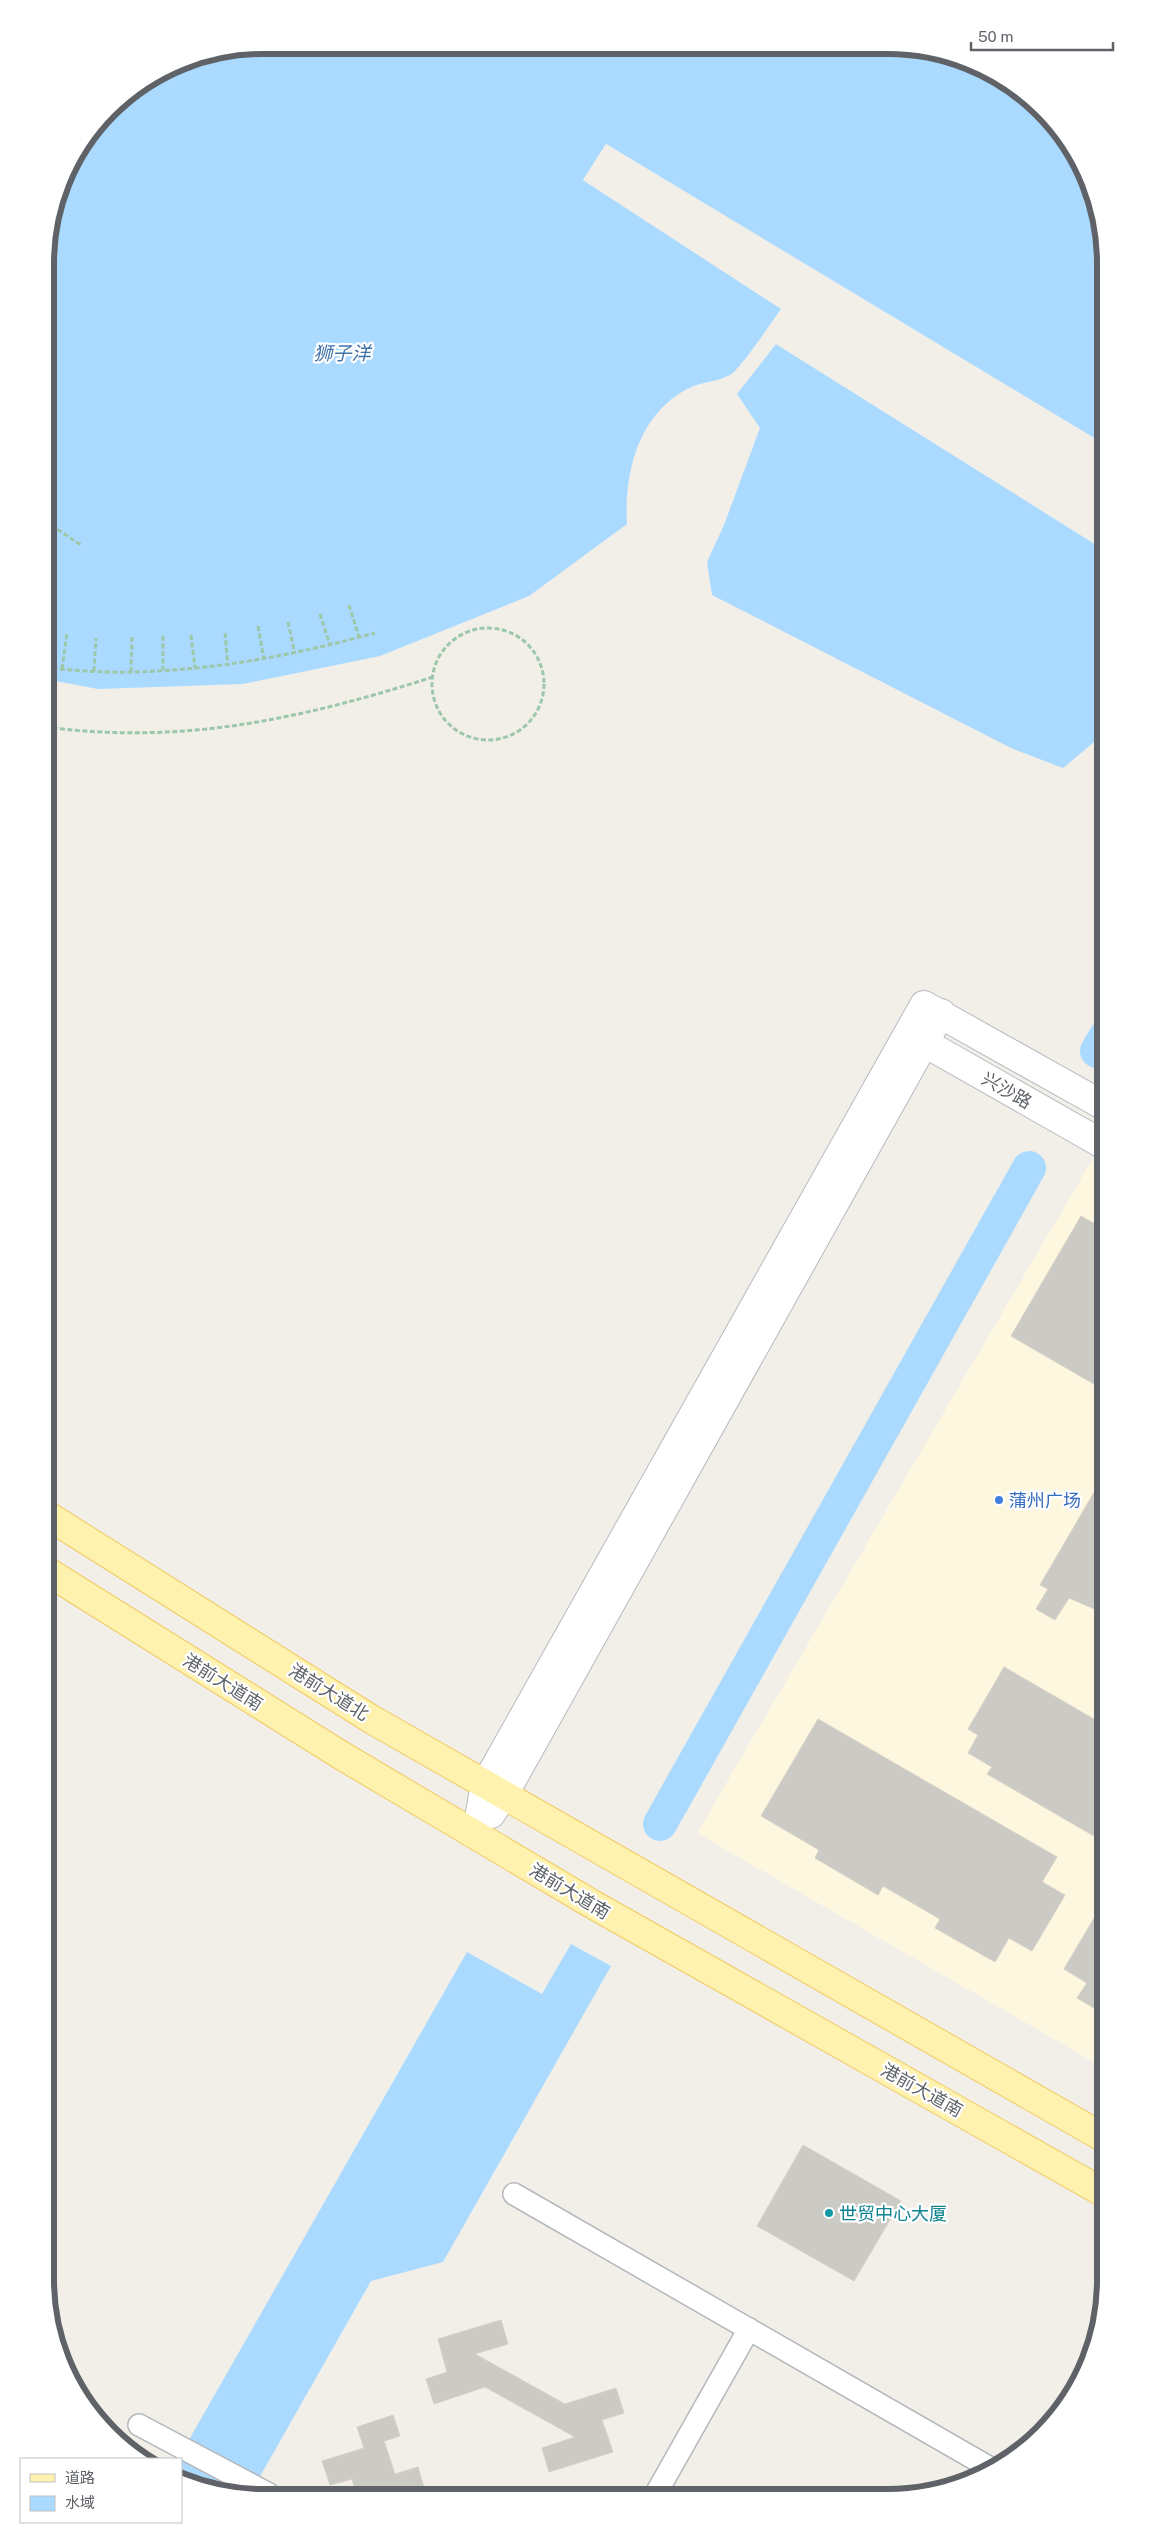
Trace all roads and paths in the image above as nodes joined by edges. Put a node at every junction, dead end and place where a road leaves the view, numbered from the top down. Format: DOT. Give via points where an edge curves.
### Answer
graph roads {
  1 [pos="54,527"];
  2 [pos="81,545"];
  3 [pos="348,605"];
  4 [pos="320,614"];
  5 [pos="288,622"];
  6 [pos="258,626"];
  7 [pos="67,633"];
  8 [pos="225,633"];
  9 [pos="375,633"];
  10 [pos="191,635"];
  11 [pos="132,636"];
  12 [pos="163,636"];
  13 [pos="359,637"];
  14 [pos="96,638"];
  15 [pos="330,645"];
  16 [pos="295,654"];
  17 [pos="264,659"];
  18 [pos="228,666"];
  19 [pos="195,668"];
  20 [pos="54,669"];
  21 [pos="62,669"];
  22 [pos="163,670"];
  23 [pos="94,671"];
  24 [pos="131,672"];
  25 [pos="433,677"];
  26 [pos="54,728"];
  27 [pos="916,1039"];
  28 [pos="1097,1102"];
  29 [pos="1097,1141"];
  30 [pos="54,1520"];
  31 [pos="54,1576"];
  32 [pos="494,1791"];
  33 [pos="476,1834"];
  34 [pos="1097,2134"];
  35 [pos="1097,2189"];
  36 [pos="514,2194"];
  37 [pos="749,2329"];
  38 [pos="139,2425"];
  39 [pos="986,2465"];
  40 [pos="260,2489"];
  41 [pos="658,2489"];
  1 -- 2 [label="path"];
  3 -- 13 [label="path"];
  4 -- 15 [label="path"];
  5 -- 16 [label="path"];
  6 -- 17 [label="path"];
  7 -- 21 [label="path"];
  8 -- 18 [label="path"];
  9 -- 13 [label="path"];
  10 -- 19 [label="path"];
  11 -- 24 [label="path"];
  12 -- 22 [label="path"];
  13 -- 15 [label="path"];
  14 -- 23 [label="path"];
  15 -- 16 [label="path"];
  16 -- 17 [label="path"];
  17 -- 18 [label="path"];
  18 -- 19 [label="path"];
  19 -- 22 [label="path"];
  20 -- 21 [label="path"];
  21 -- 23 [label="path"];
  22 -- 24 [label="path"];
  23 -- 24 [label="path"];
  25 -- 25 [label="path" via="436,707 446,722 460,733 477,739 495,740 512,735 528,724 539,708 544,689 543,670 535,652 522,639 504,630 485,628 466,632 451,641 440,655"];
  25 -- 26 [label="path" via="355,702 250,724 185,732"];
  27 -- 28 [label="street, 兴沙路" via="932,1009"];
  27 -- 29 [label="street, 兴沙路"];
  27 -- 32 [label="street"];
  30 -- 32 [label="main road, 港前大道北" via="372,1719"];
  31 -- 33 [label="main road, 港前大道南" via="339,1754"];
  32 -- 33 [label="street"];
  32 -- 34 [label="main road, 港前大道北"];
  33 -- 35 [label="main road, 港前大道南" via="592,1904"];
  36 -- 37 [label="street"];
  37 -- 39 [label="street"];
  37 -- 41 [label="street"];
  38 -- 40 [label="street"];
}
